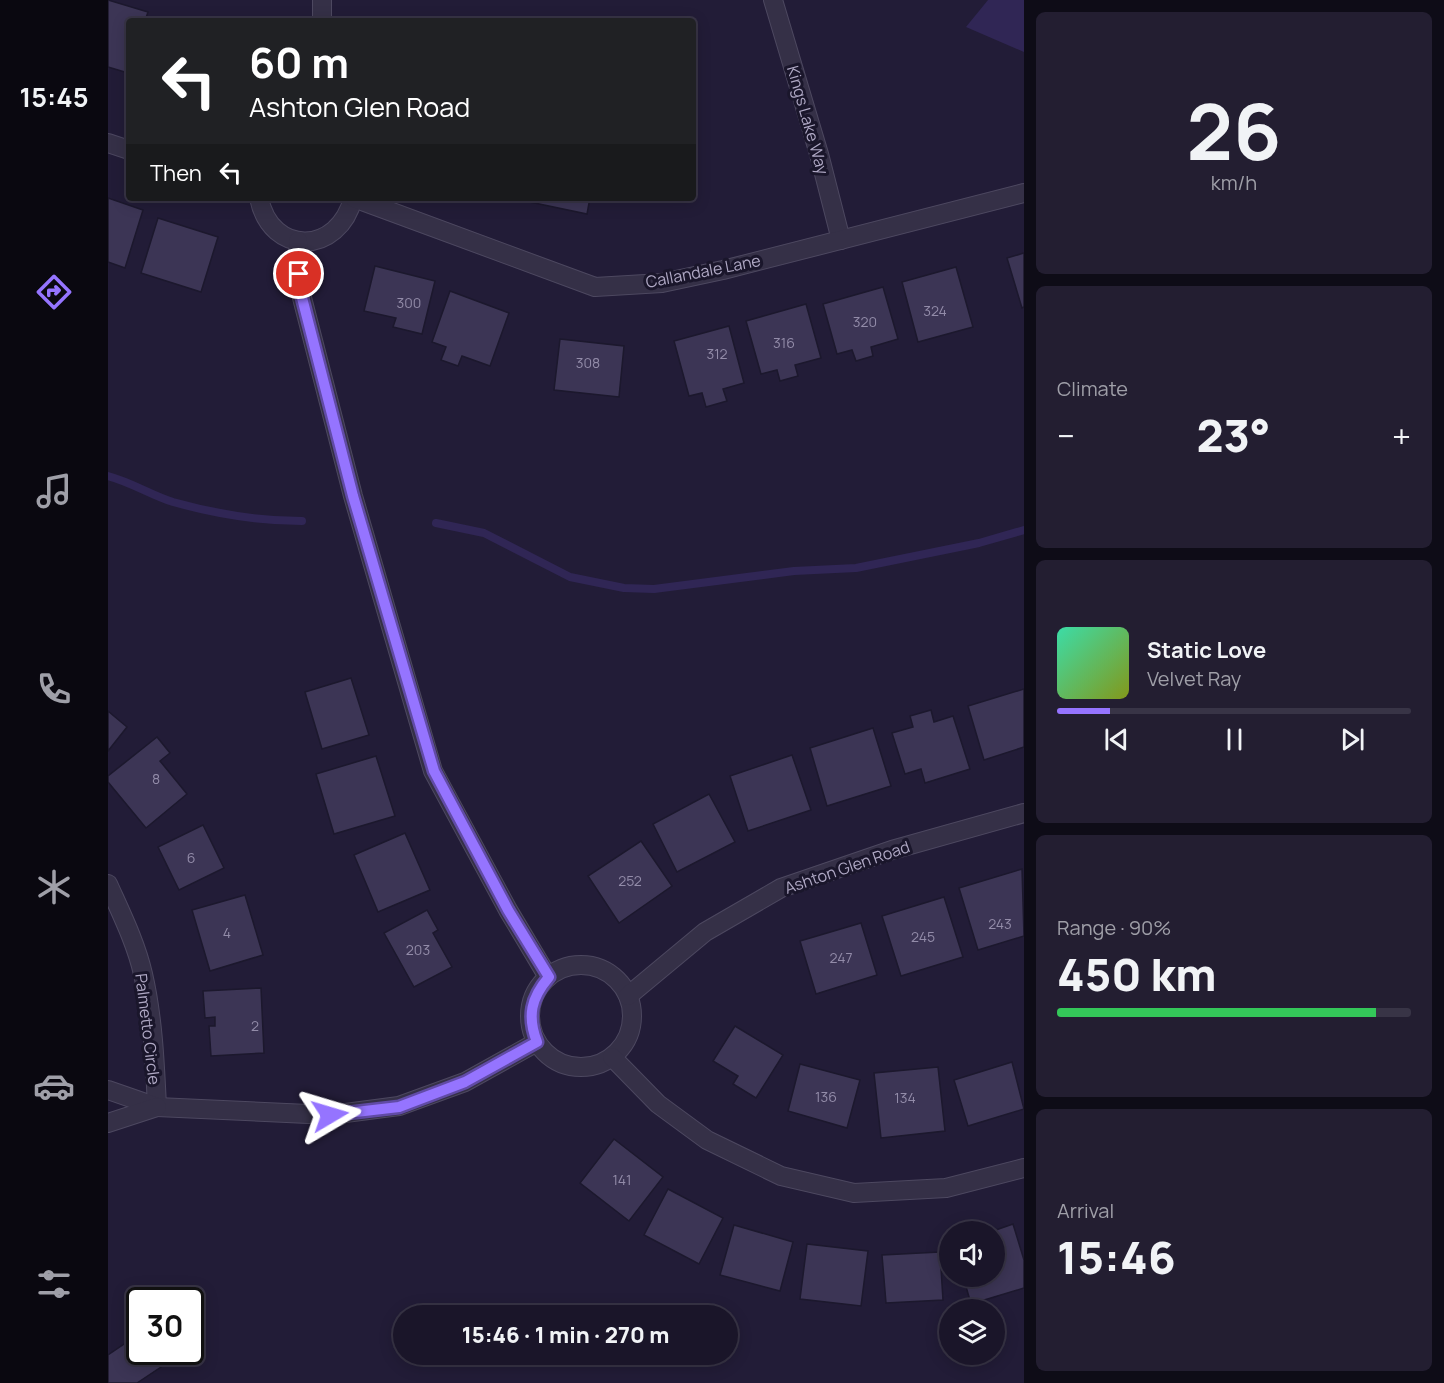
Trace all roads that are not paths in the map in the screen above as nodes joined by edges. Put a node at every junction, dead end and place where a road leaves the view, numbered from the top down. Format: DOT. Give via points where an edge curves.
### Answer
graph roads {
  1 [pos="322,0"];
  2 [pos="773,0"];
  3 [pos="322,18"];
  4 [pos="108,143"];
  5 [pos="126,149"];
  6 [pos="1024,193"];
  7 [pos="259,201"];
  8 [pos="353,201"];
  9 [pos="362,201"];
  10 [pos="841,240"];
  11 [pos="298,241"];
  12 [pos="1024,813"];
  13 [pos="108,884"];
  14 [pos="549,977"];
  15 [pos="628,996"];
  16 [pos="537,1042"];
  17 [pos="612,1057"];
  18 [pos="108,1090"];
  19 [pos="157,1107"];
  20 [pos="108,1123"];
  21 [pos="1024,1168"];
  1 -- 3 [label="street"];
  2 -- 10 [label="street, Kings Lake Way"];
  4 -- 5 [label="street"];
  6 -- 10 [label="street, Callandale Lane"];
  7 -- 11 [label="street" via="271,226"];
  8 -- 11 [label="street" via="341,226 328,236 313,242"];
  9 -- 10 [label="street, Callandale Lane" via="595,287 662,283"];
  11 -- 14 [label="street" via="300,290 350,484 434,771 508,910"];
  12 -- 15 [label="street, Ashton Glen Road" via="892,850 781,888 705,932"];
  13 -- 19 [label="street, Palmetto Circle" via="143,974"];
  14 -- 15 [label="street" via="570,966 587,965 604,970"];
  14 -- 16 [label="street" via="537,990 531,1007 531,1025"];
  15 -- 17 [label="street" via="631,1028"];
  16 -- 17 [label="street" via="563,1064 581,1068"];
  16 -- 19 [label="street" via="465,1082 399,1107 330,1115"];
  17 -- 21 [label="street" via="658,1104 707,1140 781,1176 854,1193 946,1188"];
  18 -- 19 [label="street"];
  19 -- 20 [label="street"];
}
